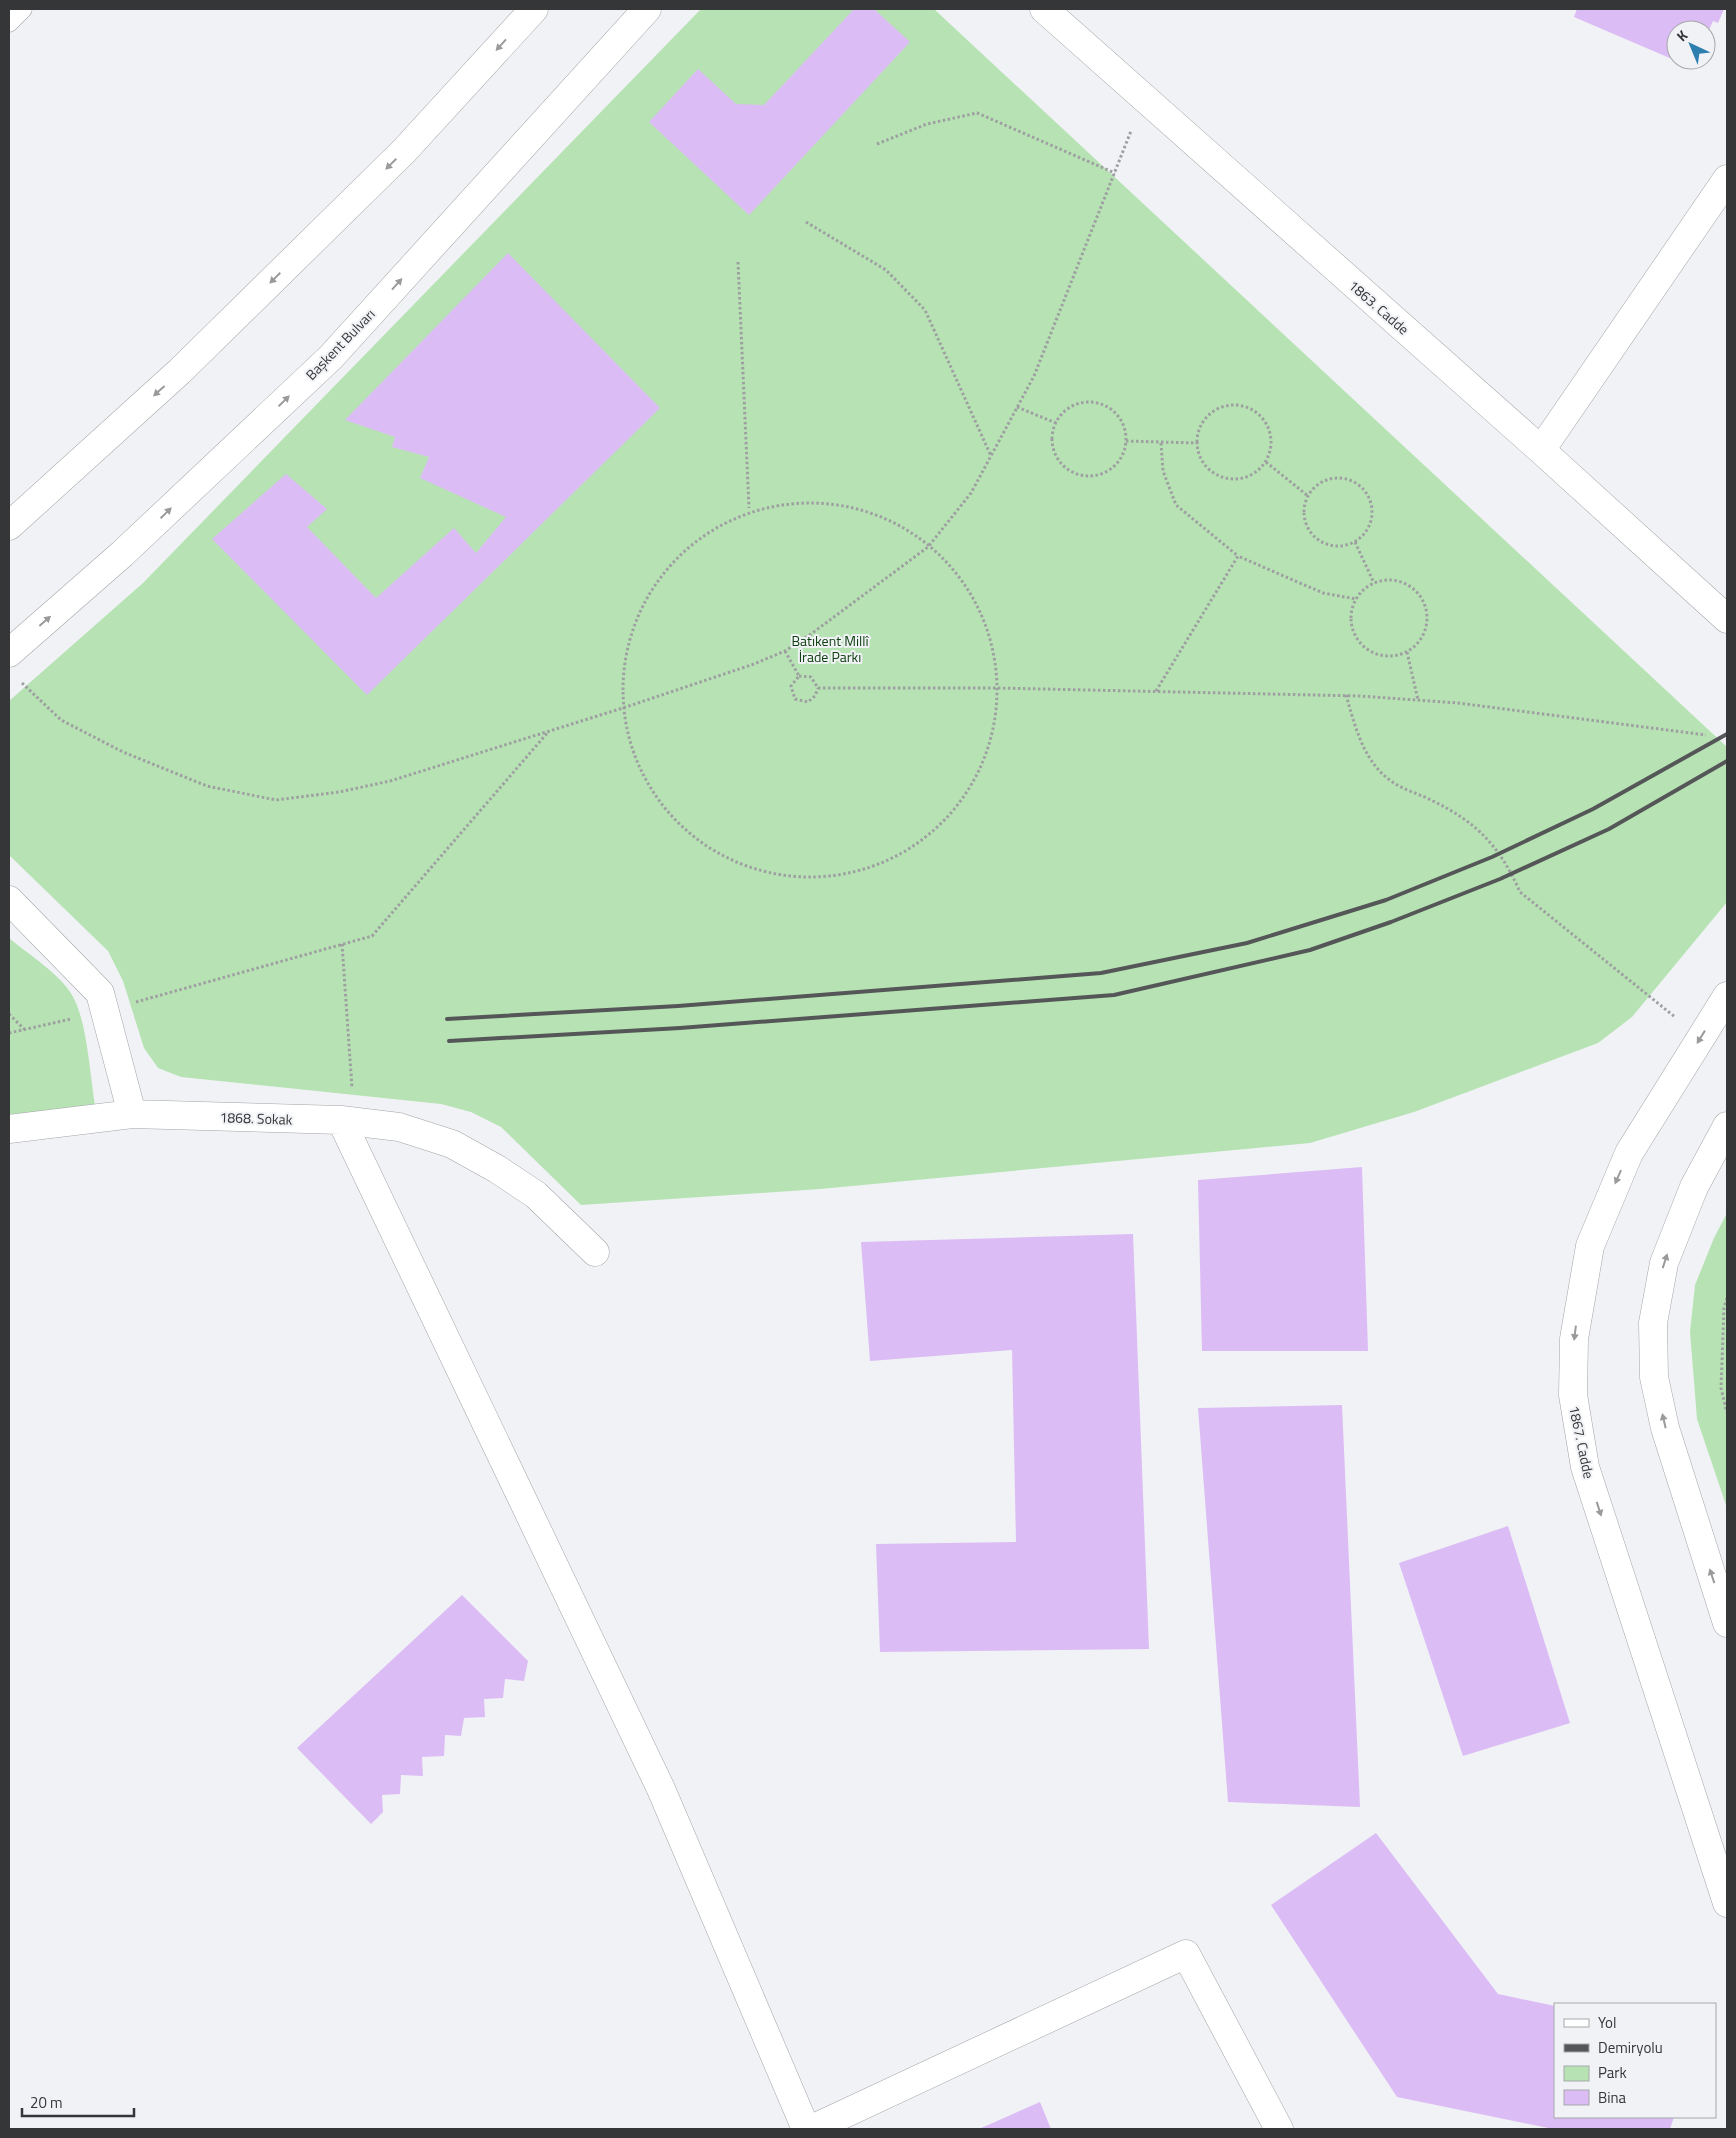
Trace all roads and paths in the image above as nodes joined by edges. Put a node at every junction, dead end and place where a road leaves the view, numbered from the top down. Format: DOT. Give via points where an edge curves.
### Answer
graph roads {
  1 [pos="23,9"];
  2 [pos="534,9"];
  3 [pos="646,9"];
  4 [pos="1044,9"];
  5 [pos="9,23"];
  6 [pos="1143,99"];
  7 [pos="877,144"];
  8 [pos="1115,174"];
  9 [pos="1727,179"];
  10 [pos="806,222"];
  11 [pos="738,262"];
  12 [pos="1017,407"];
  13 [pos="1056,423"];
  14 [pos="1126,441"];
  15 [pos="1161,443"];
  16 [pos="1197,443"];
  17 [pos="1541,450"];
  18 [pos="991,456"];
  19 [pos="1266,462"];
  20 [pos="1308,496"];
  21 [pos="749,508"];
  22 [pos="9,526"];
  23 [pos="1355,542"];
  24 [pos="928,548"];
  25 [pos="1238,556"];
  26 [pos="1374,583"];
  27 [pos="1356,599"];
  28 [pos="1723,615"];
  29 [pos="785,651"];
  30 [pos="1407,652"];
  31 [pos="12,665"];
  32 [pos="798,676"];
  33 [pos="818,688"];
  34 [pos="997,688"];
  35 [pos="1156,691"];
  36 [pos="1346,695"];
  37 [pos="1418,700"];
  38 [pos="626,707"];
  39 [pos="549,731"];
  40 [pos="1706,736"];
  41 [pos="9,900"];
  42 [pos="342,944"];
  43 [pos="1727,996"];
  44 [pos="106,1011"];
  45 [pos="9,1014"];
  46 [pos="25,1029"];
  47 [pos="9,1033"];
  48 [pos="1700,1038"];
  49 [pos="132,1114"];
  50 [pos="347,1121"];
  51 [pos="1727,1126"];
  52 [pos="9,1129"];
  53 [pos="595,1252"];
  54 [pos="1727,1298"];
  55 [pos="1727,1412"];
  56 [pos="1727,1623"];
  57 [pos="1727,1903"];
  58 [pos="806,2129"];
  59 [pos="812,2129"];
  60 [pos="1279,2129"];
  1 -- 5 [label="lane"];
  2 -- 22 [label="street, one-way" via="404,151 202,351"];
  31 -- 3 [label="street, Başkent Bulvarı, one-way" via="122,554 330,357"];
  4 -- 6 [label="street, 1863. Cadde"];
  6 -- 8 [label="path"];
  6 -- 17 [label="street, 1863. Cadde"];
  7 -- 8 [label="path" via="928,124 977,113"];
  8 -- 12 [label="path" via="1034,376"];
  9 -- 17 [label="street"];
  10 -- 18 [label="path" via="886,270 925,310"];
  11 -- 21 [label="path"];
  12 -- 13 [label="path"];
  12 -- 18 [label="path"];
  13 -- 14 [label="path" via="1073,406 1084,402 1096,403 1116,414 1122,423"];
  13 -- 14 [label="path" via="1052,446 1056,457 1075,474 1100,475 1112,469 1120,459"];
  14 -- 15 [label="path"];
  15 -- 16 [label="path"];
  15 -- 25 [label="path" via="1163,471 1176,504"];
  16 -- 19 [label="path" via="1205,465 1224,478 1248,477"];
  16 -- 19 [label="path" via="1199,430 1210,414 1227,406 1240,405 1257,413 1269,428 1271,451"];
  17 -- 28 [label="street, 1863. Cadde"];
  18 -- 24 [label="path" via="971,493"];
  19 -- 20 [label="path"];
  20 -- 23 [label="path" via="1304,518 1314,537 1334,546"];
  20 -- 23 [label="path" via="1325,480 1348,479 1359,484 1372,504 1373,516 1367,531"];
  21 -- 24 [label="path" via="792,500 850,505 904,528"];
  21 -- 38 [label="path" via="725,518 680,557 643,608 624,668"];
  23 -- 26 [label="path"];
  24 -- 29 [label="path"];
  24 -- 34 [label="path" via="951,566 983,616 998,674"];
  25 -- 27 [label="path" via="1323,593"];
  25 -- 35 [label="path"];
  26 -- 27 [label="path"];
  26 -- 30 [label="path" via="1400,581 1412,586 1421,596 1426,607 1426,627 1418,644"];
  27 -- 30 [label="path" via="1352,622 1361,644 1382,656"];
  29 -- 32 [label="path"];
  29 -- 38 [label="path"];
  30 -- 37 [label="path"];
  31 -- 39 [label="path" via="61,720 123,752 206,786 276,800 390,781"];
  32 -- 33 [label="path" via="811,677"];
  32 -- 33 [label="path" via="792,682 791,691 799,701 812,700"];
  33 -- 34 [label="path"];
  34 -- 35 [label="path"];
  34 -- 38 [label="path" via="993,734 970,790 928,837 873,868 810,879 748,869 692,838 650,790 627,732"];
  35 -- 36 [label="path"];
  36 -- 37 [label="path"];
  36 -- 48 [label="path" via="1360,741 1391,781 1456,812 1471,824 1507,862 1520,892"];
  37 -- 40 [label="path" via="1560,715"];
  38 -- 39 [label="path"];
  39 -- 42 [label="path" via="372,936"];
  41 -- 44 [label="street" via="88,978 100,993"];
  42 -- 44 [label="path"];
  42 -- 50 [label="path"];
  43 -- 48 [label="street, 1867. Cadde, one-way"];
  44 -- 46 [label="path"];
  44 -- 49 [label="street"];
  45 -- 46 [label="path"];
  46 -- 47 [label="path"];
  48 -- 57 [label="street, 1867. Cadde, one-way" via="1629,1153 1590,1246 1574,1339 1573,1395 1585,1467"];
  49 -- 50 [label="street, 1868. Sokak"];
  49 -- 52 [label="street, 1868. Sokak"];
  50 -- 53 [label="street, 1868. Sokak" via="398,1127 452,1144 536,1195"];
  50 -- 58 [label="street" via="661,1789"];
  56 -- 51 [label="street, one-way" via="1665,1428 1654,1377 1653,1323 1664,1263 1694,1187"];
  54 -- 55 [label="path" via="1721,1388"];
  59 -- 60 [label="street" via="1186,1954"];
}
